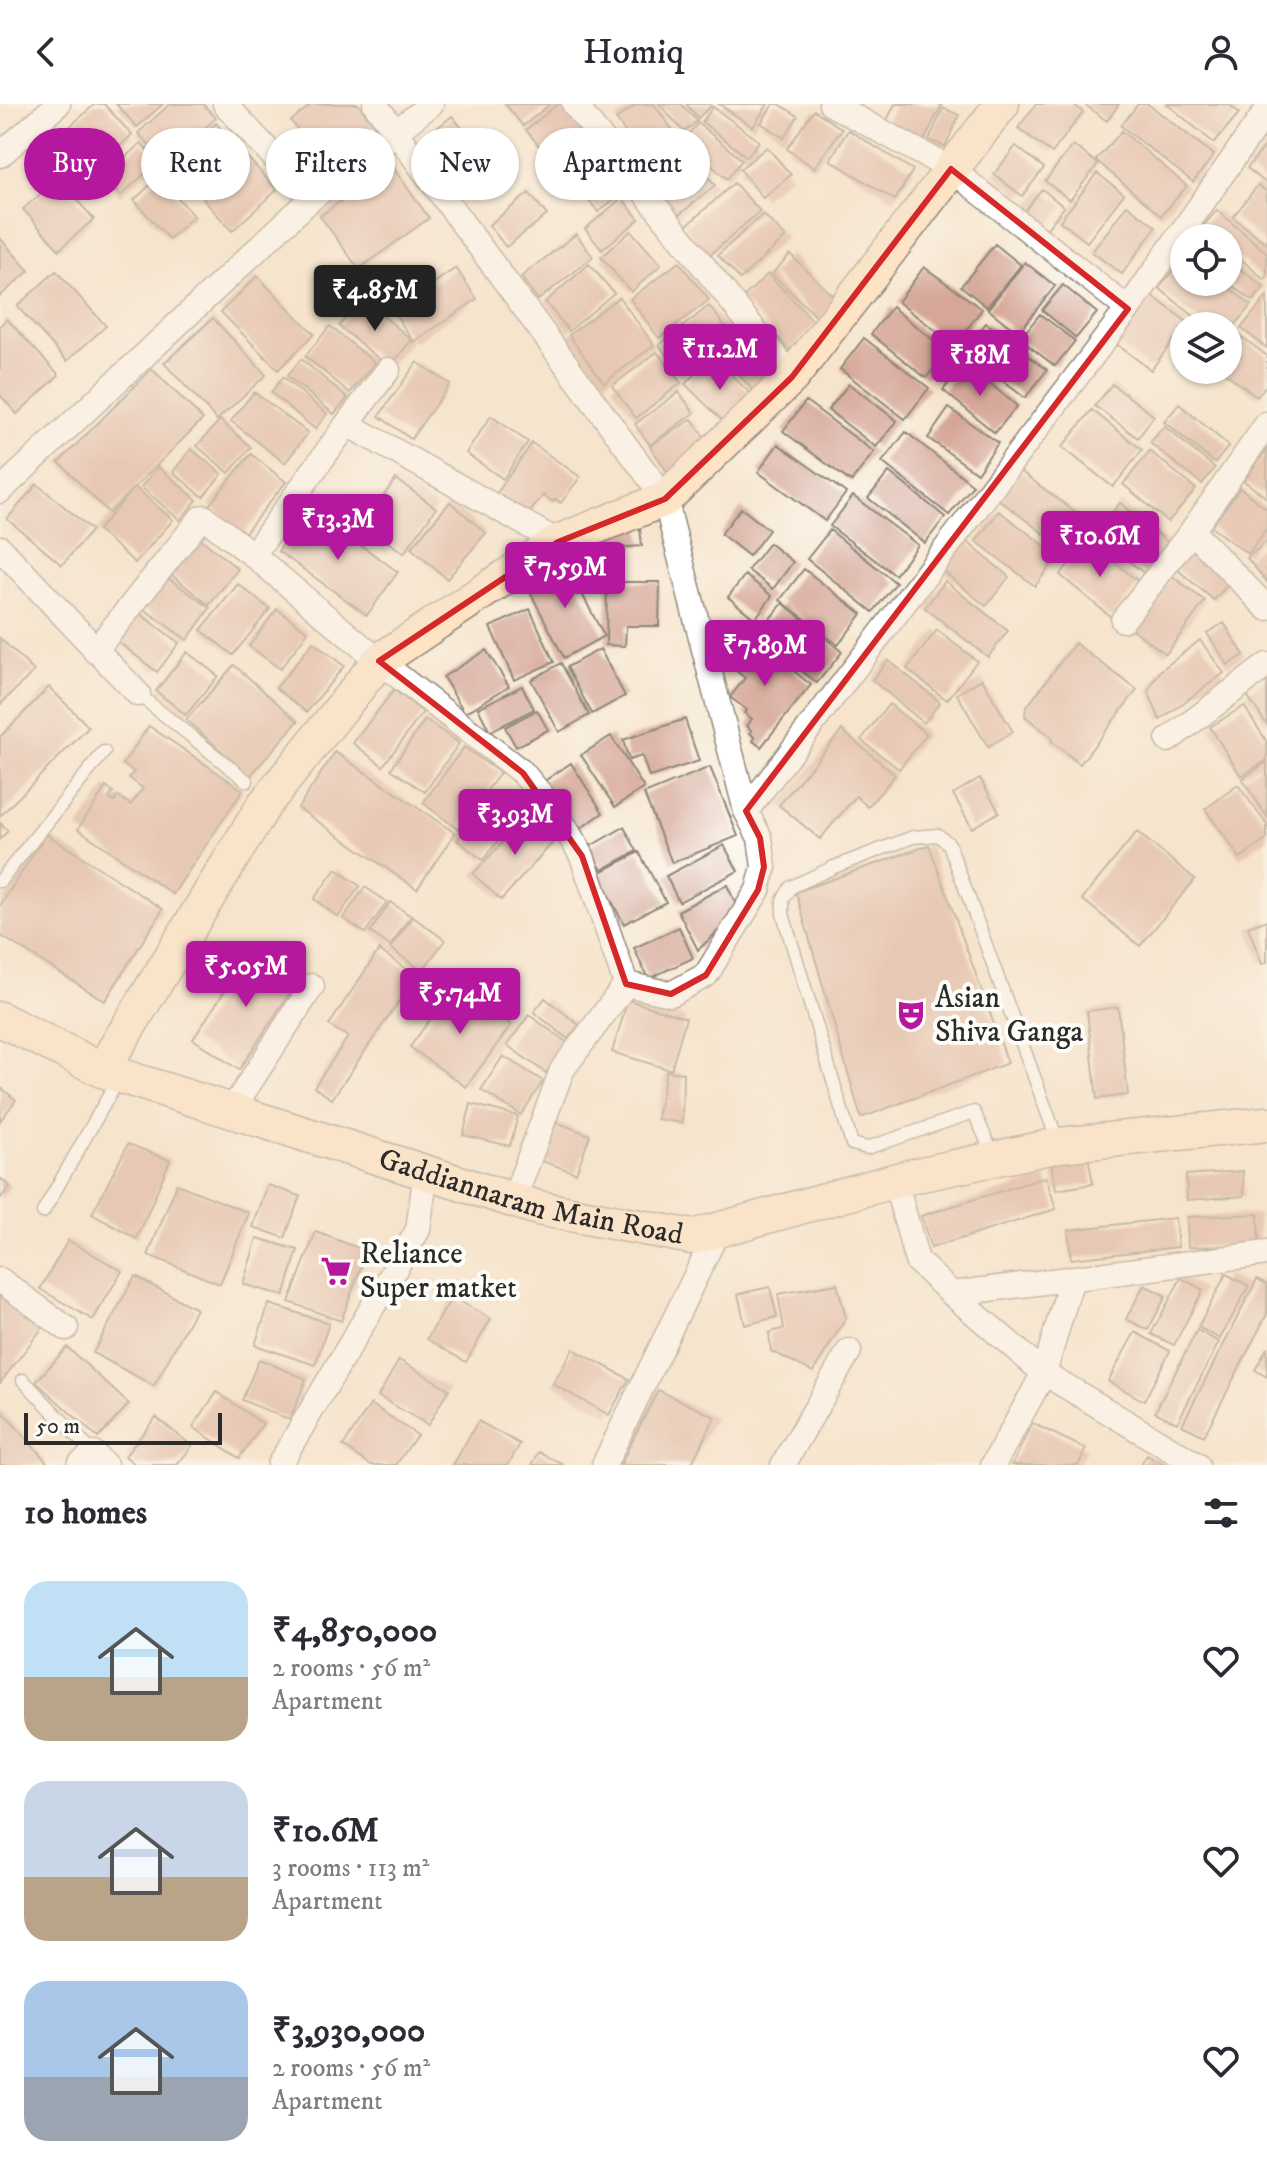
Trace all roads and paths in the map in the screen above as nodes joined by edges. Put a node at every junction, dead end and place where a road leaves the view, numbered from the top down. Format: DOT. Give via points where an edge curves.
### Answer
graph roads {
  1 [pos="58,104"];
  2 [pos="225,104"];
  3 [pos="375,104"];
  4 [pos="431,104"];
  5 [pos="831,104"];
  6 [pos="1002,104"];
  7 [pos="581,106"];
  8 [pos="1267,110"];
  9 [pos="397,131"];
  10 [pos="266,148"];
  11 [pos="0,155"];
  12 [pos="951,169"];
  13 [pos="310,200"];
  14 [pos="1128,309"];
  15 [pos="388,370"];
  16 [pos="792,377"];
  17 [pos="347,424"];
  18 [pos="1267,424"];
  19 [pos="0,491"];
  20 [pos="665,499"];
  21 [pos="1192,531"];
  22 [pos="558,542"];
  23 [pos="0,548"];
  24 [pos="253,555"];
  25 [pos="1267,608"];
  26 [pos="1123,620"];
  27 [pos="95,651"];
  28 [pos="379,661"];
  29 [pos="1267,665"];
  30 [pos="138,694"];
  31 [pos="1168,740"];
  32 [pos="104,752"];
  33 [pos="247,781"];
  34 [pos="746,811"];
  35 [pos="0,881"];
  36 [pos="626,984"];
  37 [pos="312,986"];
  38 [pos="0,1019"];
  39 [pos="111,1073"];
  40 [pos="232,1110"];
  41 [pos="1267,1124"];
  42 [pos="1059,1145"];
  43 [pos="994,1159"];
  44 [pos="426,1171"];
  45 [pos="895,1180"];
  46 [pos="514,1199"];
  47 [pos="43,1212"];
  48 [pos="718,1230"];
  49 [pos="1267,1253"];
  50 [pos="1072,1278"];
  51 [pos="0,1280"];
  52 [pos="952,1294"];
  53 [pos="66,1328"];
  54 [pos="849,1351"];
  55 [pos="1044,1373"];
  56 [pos="23,1380"];
  57 [pos="93,1461"];
  58 [pos="279,1465"];
  59 [pos="604,1465"];
  60 [pos="783,1465"];
  61 [pos="993,1465"];
  62 [pos="1197,1465"];
  1 -- 11 [label="street"];
  2 -- 10 [label="street"];
  3 -- 9 [label="street"];
  4 -- 9 [label="street"];
  5 -- 12 [label="street"];
  6 -- 12 [label="street"];
  7 -- 16 [label="street"];
  8 -- 14 [label="street"];
  9 -- 20 [label="street"];
  12 -- 14 [label="street"];
  12 -- 16 [label="street"];
  13 -- 19 [label="street"];
  14 -- 34 [label="street"];
  15 -- 17 [label="street"];
  16 -- 20 [label="street"];
  17 -- 22 [label="street"];
  17 -- 24 [label="street"];
  18 -- 21 [label="street"];
  20 -- 22 [label="street"];
  20 -- 34 [label="street"];
  21 -- 25 [label="street"];
  21 -- 26 [label="street"];
  22 -- 28 [label="street"];
  23 -- 27 [label="street"];
  24 -- 27 [label="street" via="201,518"];
  24 -- 28 [label="street"];
  27 -- 30 [label="street"];
  28 -- 36 [label="street" via="523,773 557,814 582,856"];
  28 -- 39 [label="street" via="264,805"];
  29 -- 31 [label="street"];
  30 -- 33 [label="lane"];
  32 -- 35 [label="lane"];
  34 -- 36 [label="street" via="760,838 764,867 758,890 706,975 671,994"];
  36 -- 46 [label="street" via="562,1070"];
  37 -- 40 [label="street"];
  38 -- 39 [label="street, Gaddiannaram Main Road"];
  39 -- 40 [label="street, Gaddiannaram Main Road"];
  39 -- 47 [label="lane"];
  40 -- 44 [label="street, Gaddiannaram Main Road"];
  41 -- 42 [label="street, Gaddiannaram Main Road"];
  42 -- 43 [label="street, Gaddiannaram Main Road"];
  42 -- 43 [label="lane" via="949,844 938,835 913,837 791,887 783,914 852,1144 867,1148 974,1112"];
  43 -- 45 [label="street, Gaddiannaram Main Road"];
  44 -- 46 [label="street, Gaddiannaram Main Road"];
  44 -- 58 [label="street" via="418,1230"];
  45 -- 48 [label="street, Gaddiannaram Main Road"];
  45 -- 52 [label="street" via="917,1261"];
  46 -- 48 [label="street, Gaddiannaram Main Road" via="692,1237"];
  48 -- 59 [label="street"];
  49 -- 50 [label="street"];
  50 -- 52 [label="street"];
  50 -- 55 [label="street"];
  51 -- 53 [label="street"];
  52 -- 55 [label="street"];
  54 -- 60 [label="street"];
  55 -- 61 [label="street"];
  55 -- 62 [label="street"];
  56 -- 57 [label="lane"];
}
